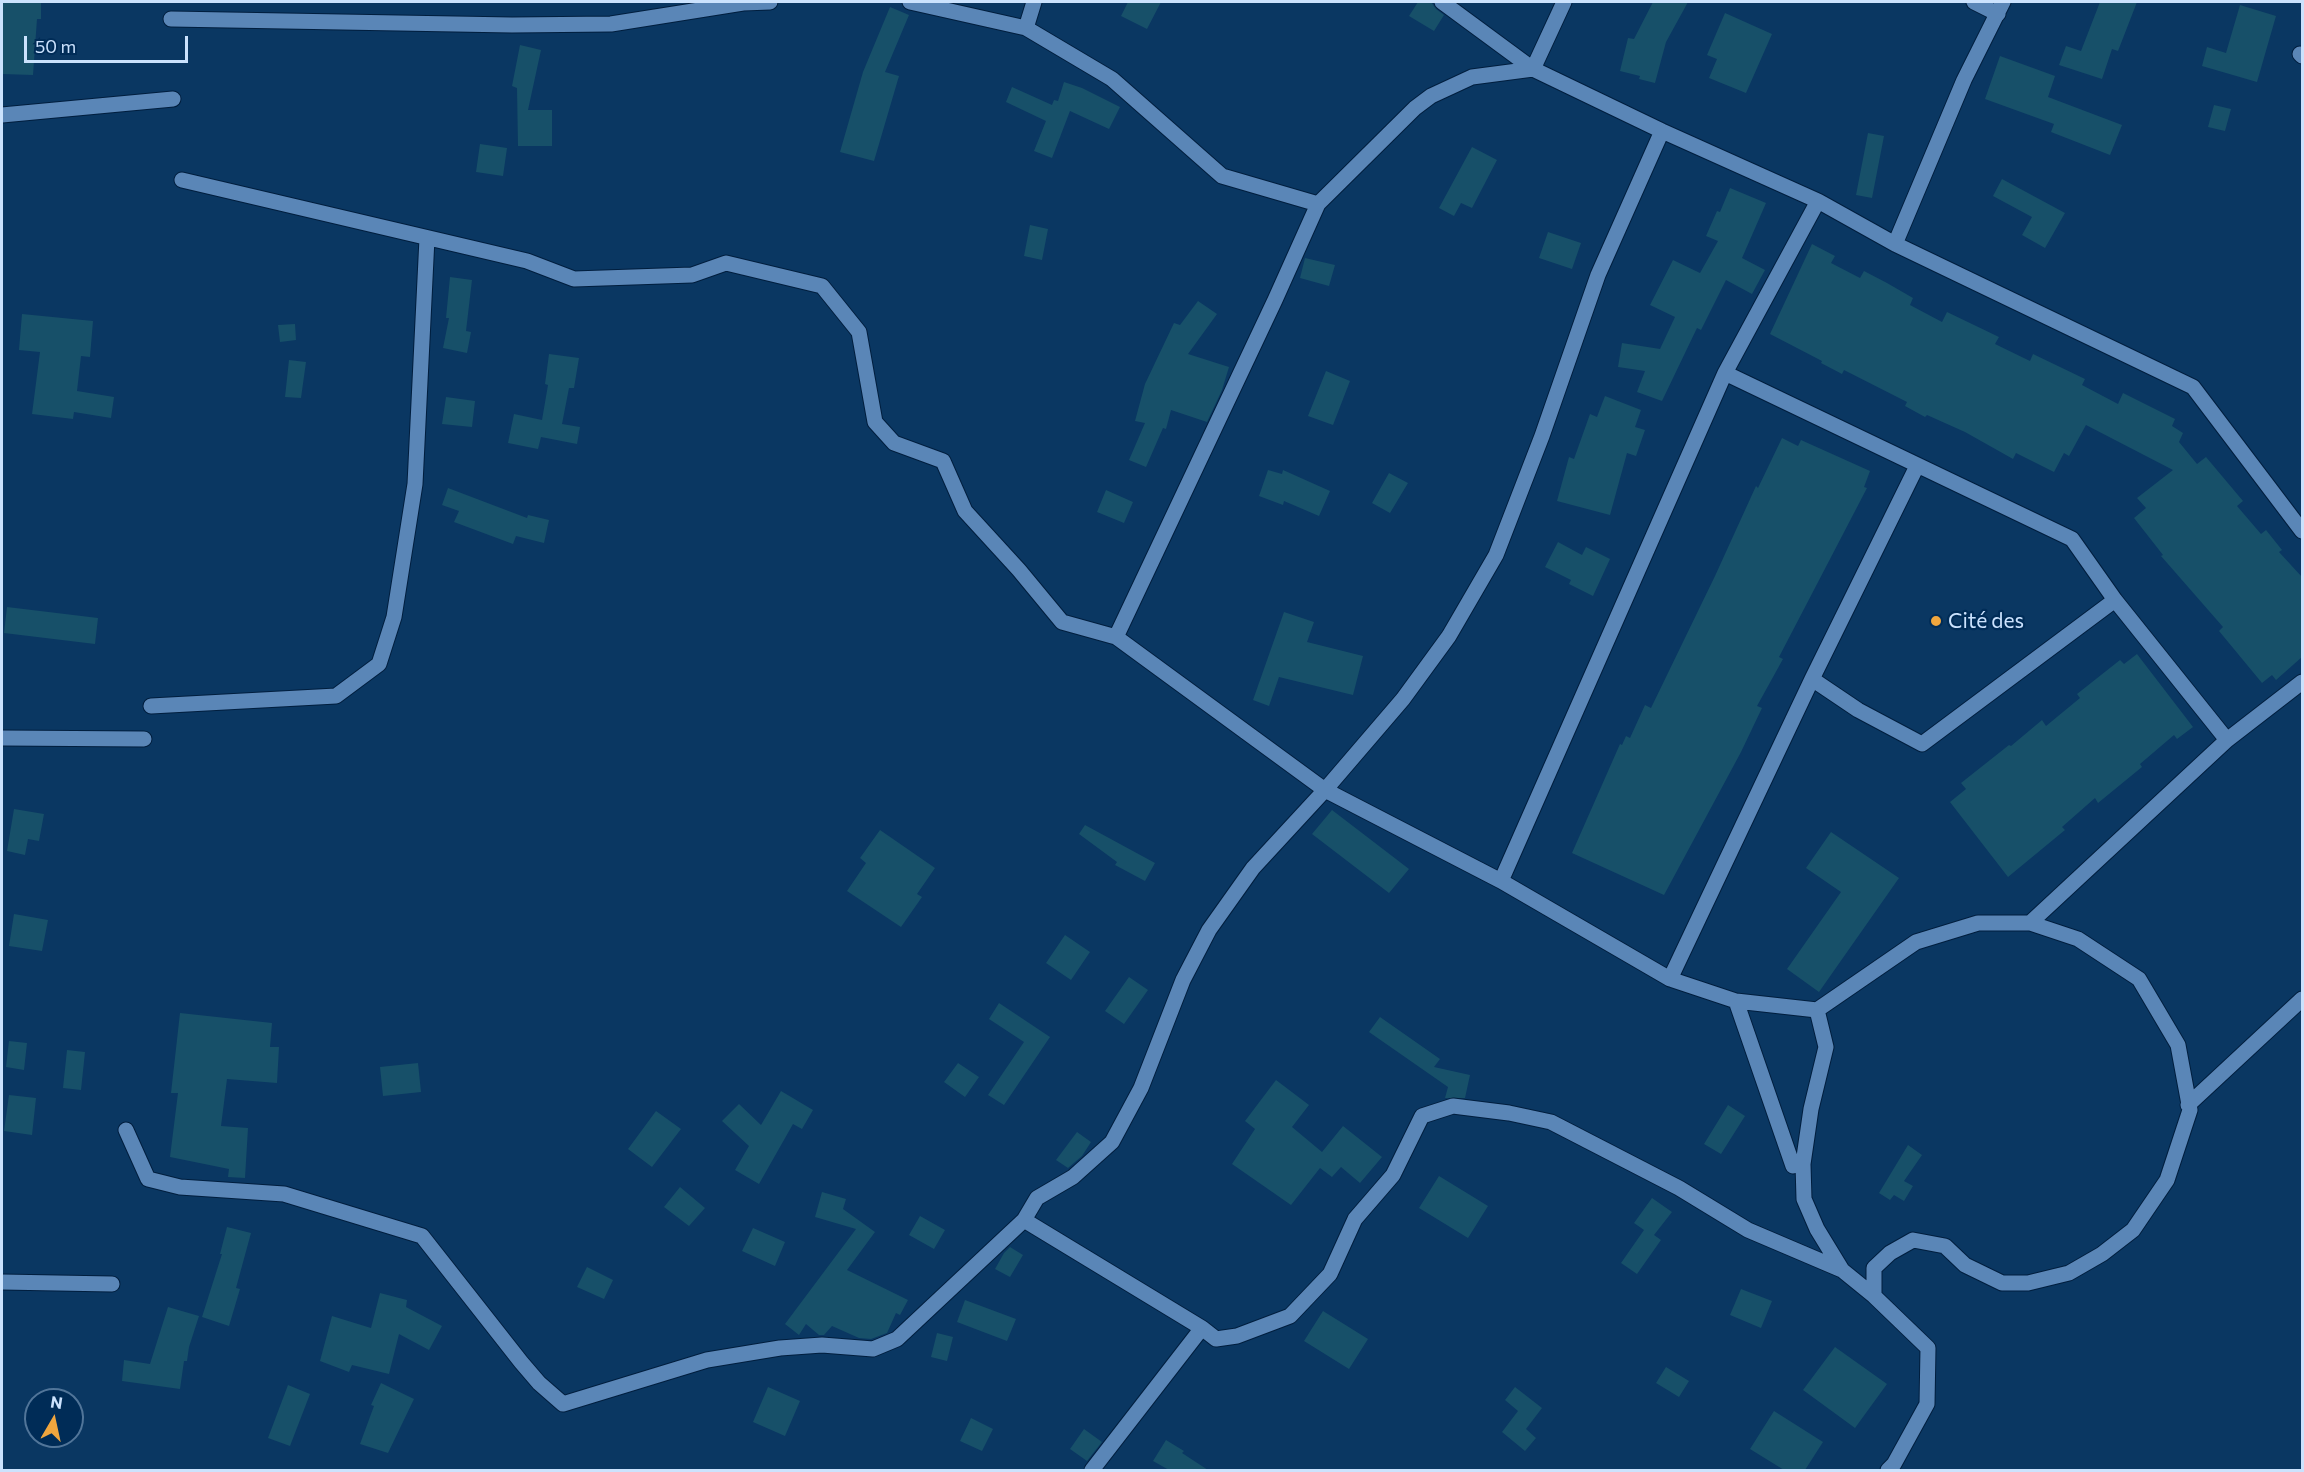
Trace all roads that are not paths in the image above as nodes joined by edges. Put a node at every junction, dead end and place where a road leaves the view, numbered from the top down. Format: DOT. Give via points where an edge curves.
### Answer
graph roads {
  1 [pos="770,2"];
  2 [pos="910,2"];
  3 [pos="1034,2"];
  4 [pos="1442,2"];
  5 [pos="1564,2"];
  6 [pos="1974,2"];
  7 [pos="2000,8"];
  8 [pos="171,19"];
  9 [pos="1026,28"];
  10 [pos="1533,69"];
  11 [pos="173,99"];
  12 [pos="2,115"];
  13 [pos="1662,131"];
  14 [pos="182,180"];
  15 [pos="1818,201"];
  16 [pos="1318,204"];
  17 [pos="427,238"];
  18 [pos="1895,244"];
  19 [pos="1725,373"];
  20 [pos="1917,466"];
  21 [pos="2302,531"];
  22 [pos="2115,600"];
  23 [pos="1116,637"];
  24 [pos="1812,679"];
  25 [pos="2302,682"];
  26 [pos="151,706"];
  27 [pos="2,738"];
  28 [pos="144,739"];
  29 [pos="2227,740"];
  30 [pos="1325,790"];
  31 [pos="1501,881"];
  32 [pos="2030,923"];
  33 [pos="1670,979"];
  34 [pos="1736,1001"];
  35 [pos="2302,1001"];
  36 [pos="1817,1011"];
  37 [pos="2188,1105"];
  38 [pos="126,1130"];
  39 [pos="1803,1164"];
  40 [pos="1024,1220"];
  41 [pos="1842,1270"];
  42 [pos="2,1282"];
  43 [pos="112,1284"];
  44 [pos="1874,1296"];
  45 [pos="1202,1328"];
  46 [pos="1092,1470"];
  47 [pos="1888,1470"];
  1 -- 8 [label="street" via="610,24"];
  2 -- 9 [label="street"];
  3 -- 9 [label="street"];
  4 -- 10 [label="street"];
  5 -- 10 [label="street"];
  6 -- 7 [label="street"];
  7 -- 18 [label="street" via="1964,80"];
  9 -- 16 [label="street" via="1112,79 1222,176"];
  10 -- 13 [label="street"];
  10 -- 16 [label="street" via="1472,77 1431,96"];
  11 -- 12 [label="street"];
  13 -- 15 [label="street"];
  13 -- 30 [label="street" via="1598,275 1496,555 1449,636 1403,699"];
  14 -- 17 [label="street"];
  15 -- 18 [label="street"];
  15 -- 19 [label="street"];
  16 -- 23 [label="street"];
  17 -- 23 [label="street" via="526,261 574,279 692,275 726,263 822,286 859,332 876,422 894,443 943,461 964,512 1062,622"];
  17 -- 26 [label="street" via="415,484 394,617 379,664 336,696"];
  18 -- 21 [label="street" via="2193,387"];
  19 -- 20 [label="street"];
  19 -- 31 [label="street"];
  20 -- 22 [label="street" via="2072,539"];
  20 -- 24 [label="street"];
  22 -- 24 [label="street" via="1922,744 1858,710"];
  22 -- 29 [label="street"];
  23 -- 30 [label="street"];
  24 -- 33 [label="street"];
  25 -- 29 [label="street"];
  27 -- 28 [label="street"];
  29 -- 32 [label="street"];
  30 -- 31 [label="street"];
  30 -- 40 [label="street" via="1253,868 1209,930 1183,980 1141,1088 1112,1142 1073,1177 1036,1198"];
  31 -- 33 [label="street"];
  32 -- 36 [label="street" via="1978,923 1916,942"];
  32 -- 37 [label="street" via="2078,939 2139,979 2178,1045"];
  33 -- 34 [label="street"];
  34 -- 36 [label="street"];
  34 -- 39 [label="street" via="1793,1166"];
  35 -- 37 [label="street"];
  36 -- 39 [label="street" via="1826,1047"];
  37 -- 44 [label="street" via="2190,1110 2167,1180 2133,1230 2102,1254 2069,1273 2028,1283 2002,1283 1965,1265 1945,1246 1913,1240 1874,1268"];
  38 -- 40 [label="street" via="148,1179 180,1186 284,1194 422,1236 521,1362 563,1404 707,1360 822,1345 873,1349 897,1338"];
  39 -- 41 [label="street" via="1804,1199"];
  40 -- 45 [label="street"];
  41 -- 44 [label="street"];
  41 -- 45 [label="street" via="1748,1230 1679,1188 1551,1122 1453,1106 1422,1116 1393,1175 1355,1219 1330,1274 1290,1316 1237,1336 1216,1339"];
  42 -- 43 [label="street"];
  44 -- 47 [label="street" via="1928,1348 1927,1404"];
  45 -- 46 [label="street"];
}
